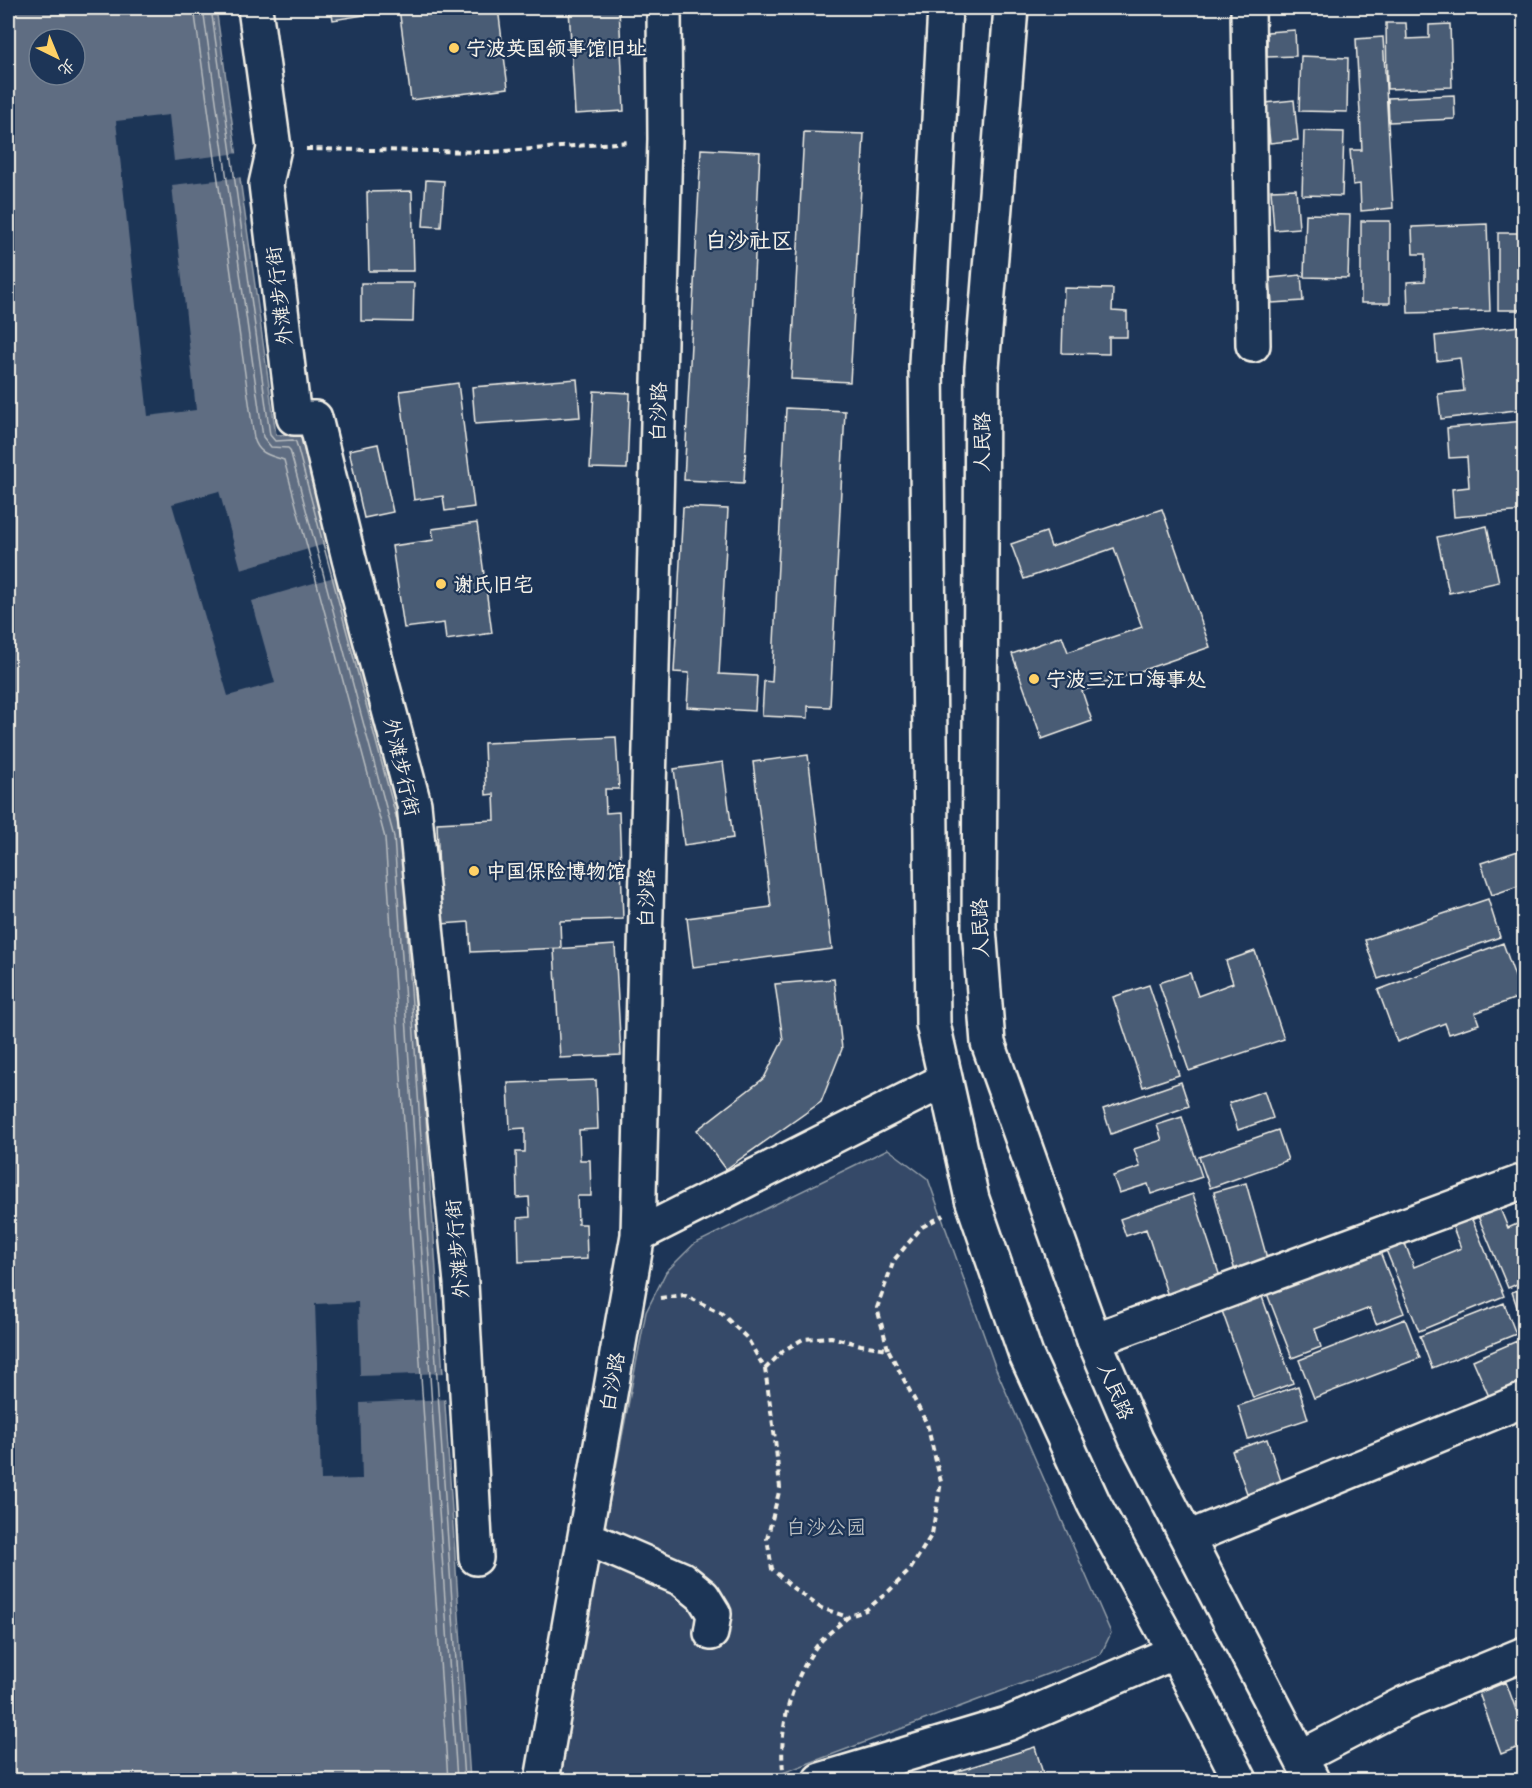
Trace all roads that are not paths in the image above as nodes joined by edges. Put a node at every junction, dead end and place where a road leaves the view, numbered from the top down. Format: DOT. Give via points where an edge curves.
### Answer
graph roads {
  1 [pos="255,8"];
  2 [pos="664,8"];
  3 [pos="945,8"];
  4 [pos="1011,8"];
  5 [pos="1248,8"];
  6 [pos="1253,345"];
  7 [pos="945,1080"];
  8 [pos="1524,1181"];
  9 [pos="638,1235"];
  10 [pos="1094,1340"];
  11 [pos="1524,1400"];
  12 [pos="585,1538"];
  13 [pos="1188,1538"];
  14 [pos="476,1558"];
  15 [pos="711,1633"];
  16 [pos="1175,1652"];
  17 [pos="1524,1654"];
  18 [pos="1307,1768"];
  19 [pos="542,1780"];
  20 [pos="820,1780"];
  21 [pos="1240,1780"];
  1 -- 14 [label="street, 外滩步行街" via="274,148 266,184 294,418 315,418 414,804 461,1283"];
  2 -- 9 [label="street, 白沙路" via="665,140"];
  3 -- 7 [label="street" via="926,364 933,1024"];
  4 -- 10 [label="street, 人民路" via="982,368 979,928 988,1043"];
  5 -- 6 [label="street"];
  7 -- 9 [label="street"];
  7 -- 16 [label="street" via="972,1199 1026,1355 1094,1504"];
  8 -- 10 [label="street"];
  9 -- 12 [label="street, 白沙路"];
  10 -- 13 [label="street, 人民路" via="1136,1439"];
  11 -- 13 [label="street"];
  12 -- 15 [label="street" via="682,1579 703,1596 714,1614"];
  12 -- 19 [label="street, 白沙路"];
  13 -- 18 [label="street, 人民路"];
  16 -- 20 [label="street" via="1007,1724"];
  16 -- 21 [label="street"];
  17 -- 18 [label="street" via="1405,1703"];
}
